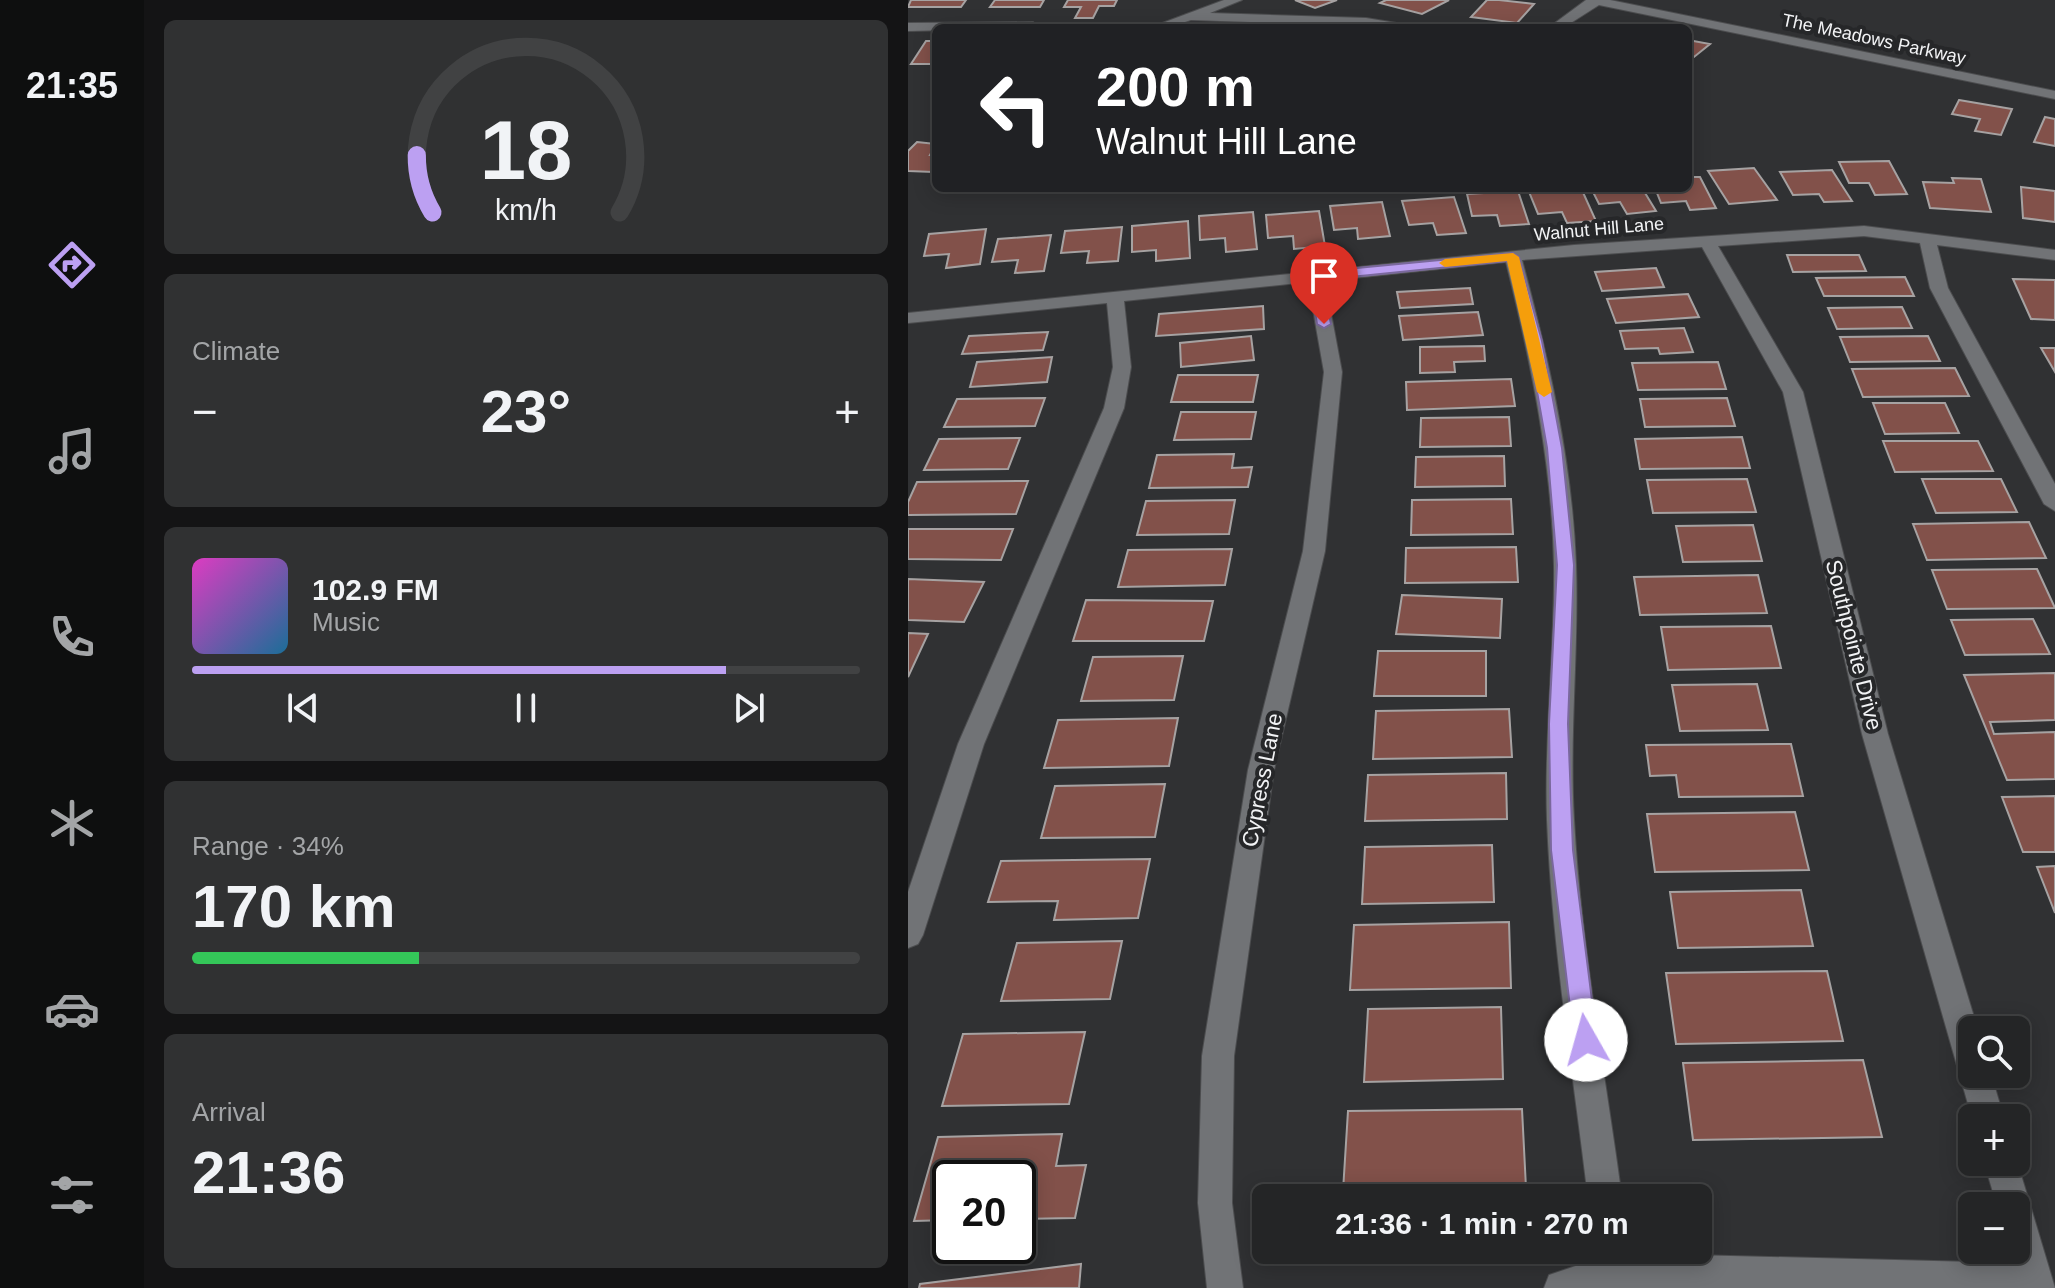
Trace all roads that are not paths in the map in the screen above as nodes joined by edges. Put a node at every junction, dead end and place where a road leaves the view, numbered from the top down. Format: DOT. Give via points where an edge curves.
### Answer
graph roads {
  1 [pos="1236,0"];
  2 [pos="1594,1"];
  3 [pos="1188,16"];
  4 [pos="1166,24"];
  5 [pos="1384,24"];
  6 [pos="1560,24"];
  7 [pos="908,27"];
  8 [pos="932,27"];
  9 [pos="2055,95"];
  10 [pos="1927,237"];
  11 [pos="1706,239"];
  12 [pos="2055,255"];
  13 [pos="1513,257"];
  14 [pos="1315,276"];
  15 [pos="1115,298"];
  16 [pos="908,318"];
  17 [pos="2055,504"];
  18 [pos="908,935"];
  19 [pos="1958,1016"];
  20 [pos="1603,1184"];
  21 [pos="2030,1261"];
  22 [pos="1606,1264"];
  23 [pos="1684,1264"];
  24 [pos="2037,1284"];
  25 [pos="1225,1288"];
  26 [pos="1562,1288"];
  1 -- 3 [label="street"];
  2 -- 6 [label="street"];
  2 -- 9 [label="street, The Meadows Parkway"];
  3 -- 4 [label="street"];
  3 -- 5 [label="street"];
  7 -- 8 [label="street"];
  10 -- 11 [label="street, Walnut Hill Lane" via="1864,231"];
  10 -- 12 [label="street, Walnut Hill Lane"];
  10 -- 17 [label="street" via="1939,288"];
  11 -- 13 [label="street, Walnut Hill Lane"];
  11 -- 19 [label="street, Southpointe Drive" via="1793,392 1875,734"];
  13 -- 14 [label="street, Walnut Hill Lane"];
  13 -- 20 [label="street" via="1554,448 1565,565 1558,724 1562,850"];
  14 -- 15 [label="street, Walnut Hill Lane"];
  14 -- 25 [label="street, Cypress Lane" via="1333,372 1314,551 1261,770 1218,1056 1215,1203"];
  15 -- 16 [label="street, Walnut Hill Lane"];
  15 -- 18 [label="street" via="1122,367 1114,408 971,744"];
  21 -- 24 [label="street"];
  22 -- 26 [label="street"];
  23 -- 24 [label="street"];
}
